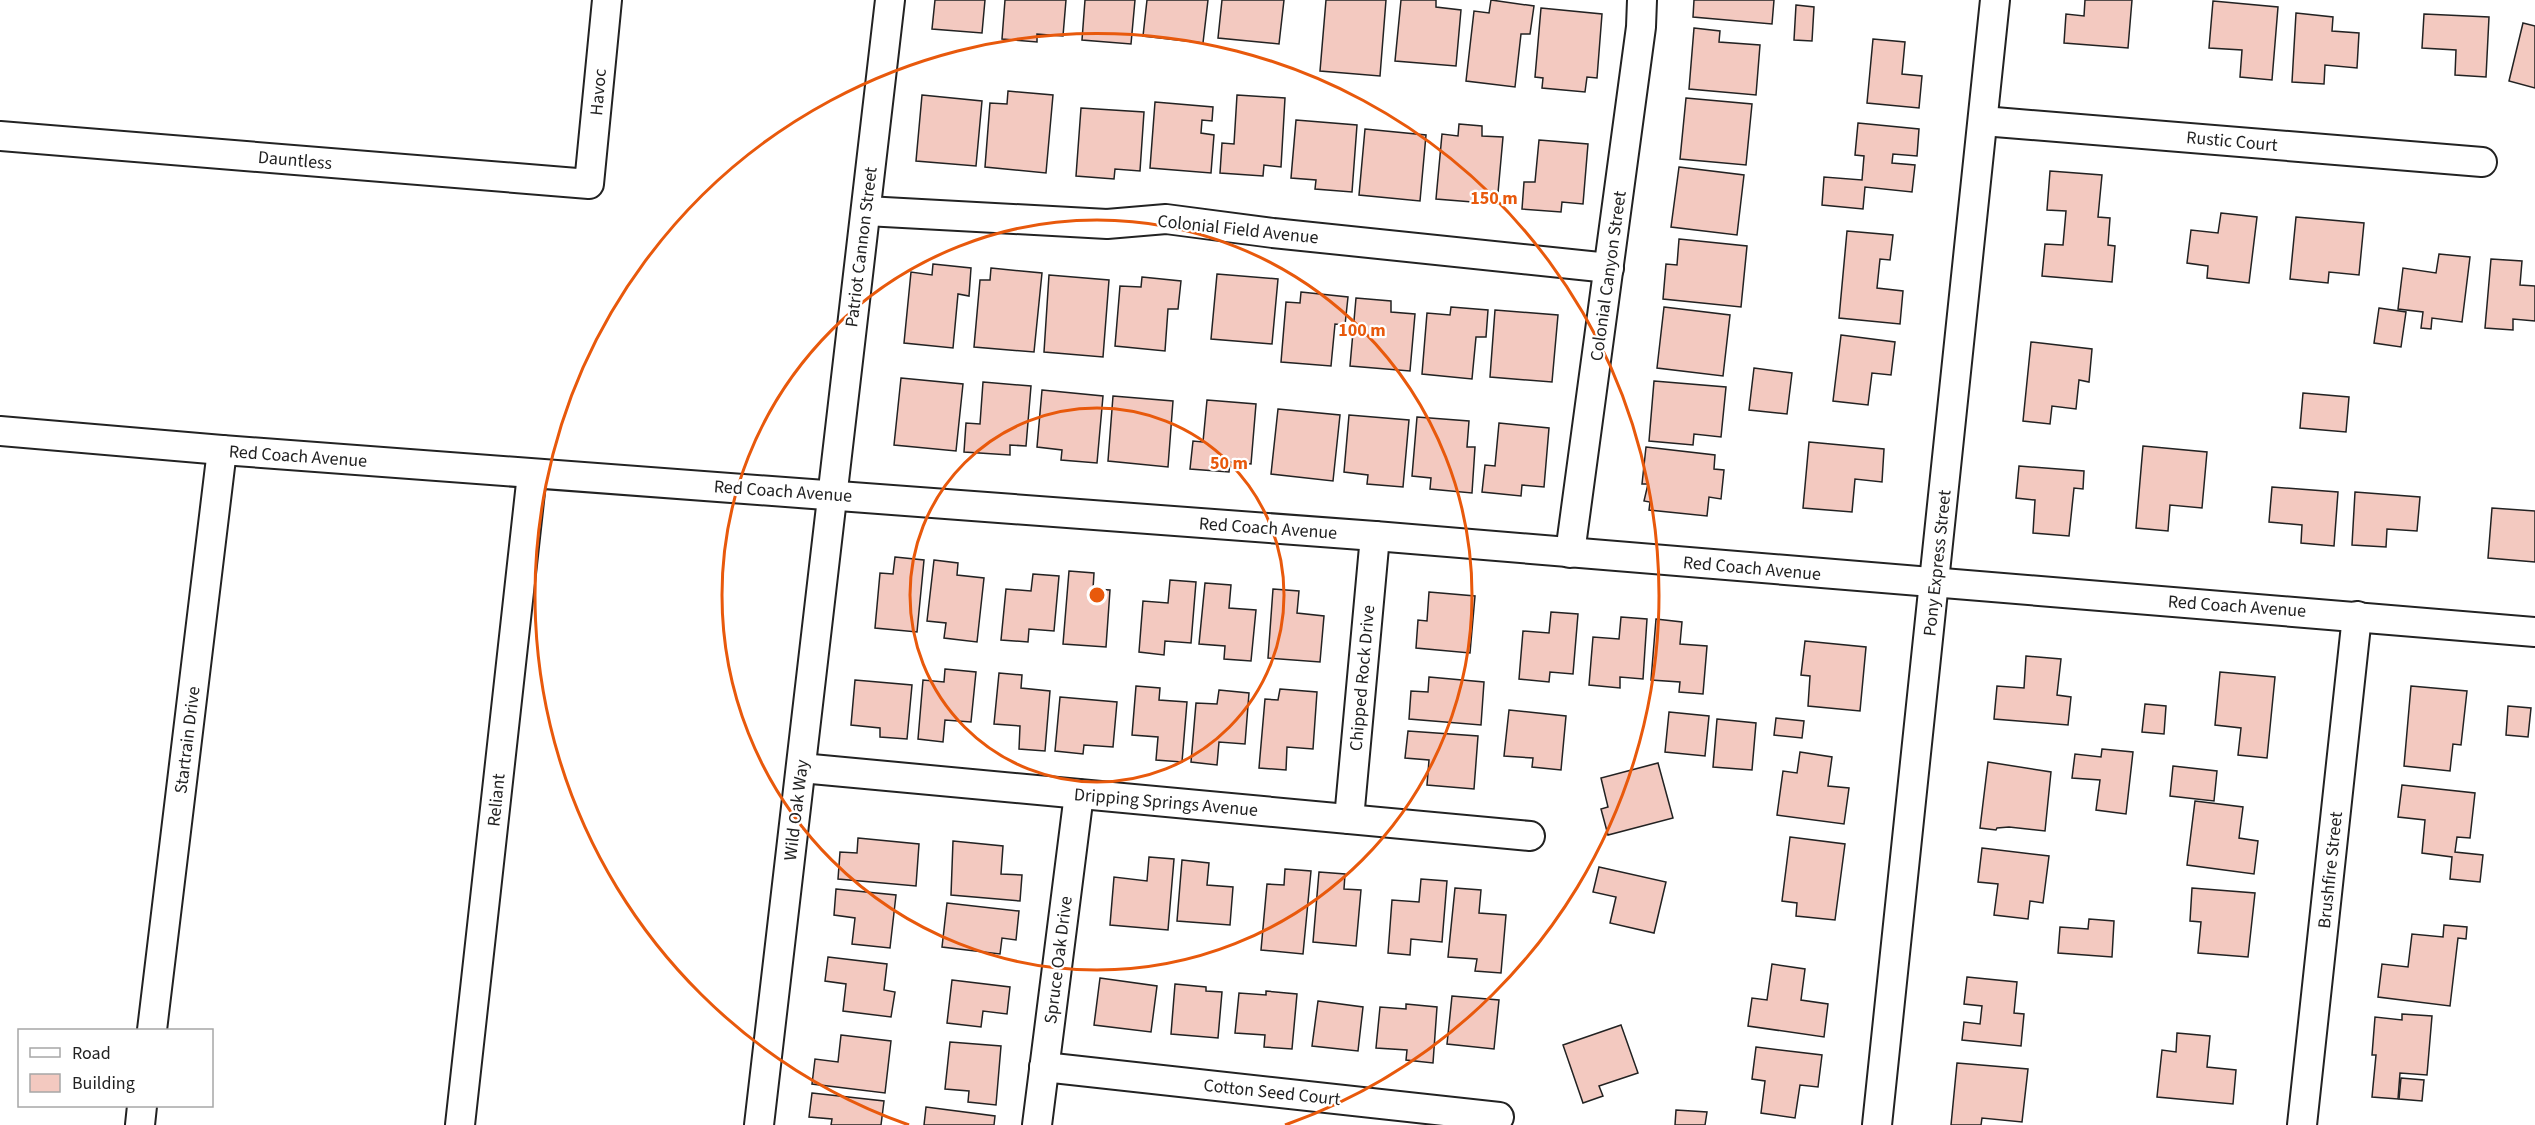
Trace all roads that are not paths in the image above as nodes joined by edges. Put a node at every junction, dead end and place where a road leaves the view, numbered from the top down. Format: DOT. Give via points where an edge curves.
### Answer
graph roads {
  1 [pos="607,0"];
  2 [pos="890,0"];
  3 [pos="1642,0"];
  4 [pos="1995,0"];
  5 [pos="1983,121"];
  6 [pos="0,136"];
  7 [pos="2482,162"];
  8 [pos="589,184"];
  9 [pos="866,211"];
  10 [pos="1609,268"];
  11 [pos="0,431"];
  12 [pos="222,450"];
  13 [pos="532,474"];
  14 [pos="832,495"];
  15 [pos="1376,536"];
  16 [pos="1570,553"];
  17 [pos="1935,583"];
  18 [pos="2357,616"];
  19 [pos="2535,632"];
  20 [pos="801,768"];
  21 [pos="1079,794"];
  22 [pos="1349,819"];
  23 [pos="1530,836"];
  24 [pos="152,1029"];
  25 [pos="1044,1067"];
  26 [pos="142,1107"];
  27 [pos="1499,1117"];
  28 [pos="140,1125"];
  29 [pos="460,1125"];
  30 [pos="759,1125"];
  31 [pos="1036,1125"];
  32 [pos="1877,1125"];
  33 [pos="2302,1125"];
  1 -- 8 [label="street, Havoc"];
  2 -- 9 [label="street, Patriot Cannon Street"];
  3 -- 10 [label="street, Colonial Canyon Street"];
  4 -- 5 [label="street, Pony Express Street"];
  5 -- 7 [label="street, Rustic Court"];
  5 -- 17 [label="street, Pony Express Street"];
  6 -- 8 [label="street, Dauntless"];
  9 -- 10 [label="street, Colonial Field Avenue" via="1107,224 1166,219"];
  9 -- 14 [label="street, Patriot Cannon Street"];
  10 -- 16 [label="street, Colonial Canyon Street"];
  11 -- 12 [label="street, Red Coach Avenue"];
  12 -- 13 [label="street, Red Coach Avenue"];
  12 -- 24 [label="street, Startrain Drive"];
  13 -- 14 [label="street, Red Coach Avenue"];
  13 -- 29 [label="street, Reliant"];
  14 -- 15 [label="street, Red Coach Avenue"];
  14 -- 20 [label="street, Wild Oak Way"];
  15 -- 16 [label="street, Red Coach Avenue"];
  15 -- 22 [label="street, Chipped Rock Drive"];
  16 -- 17 [label="street, Red Coach Avenue"];
  17 -- 18 [label="street, Red Coach Avenue"];
  17 -- 32 [label="street, Pony Express Street"];
  18 -- 19 [label="street, Red Coach Avenue"];
  18 -- 33 [label="street, Brushfire Street"];
  20 -- 21 [label="street, Dripping Springs Avenue"];
  20 -- 30 [label="street, Wild Oak Way"];
  21 -- 22 [label="street, Dripping Springs Avenue"];
  21 -- 25 [label="street, Spruce Oak Drive"];
  22 -- 23 [label="street, Dripping Springs Avenue"];
  25 -- 27 [label="street, Cotton Seed Court"];
  25 -- 31 [label="street, Spruce Oak Drive"];
  26 -- 28 [label="street"];
}
